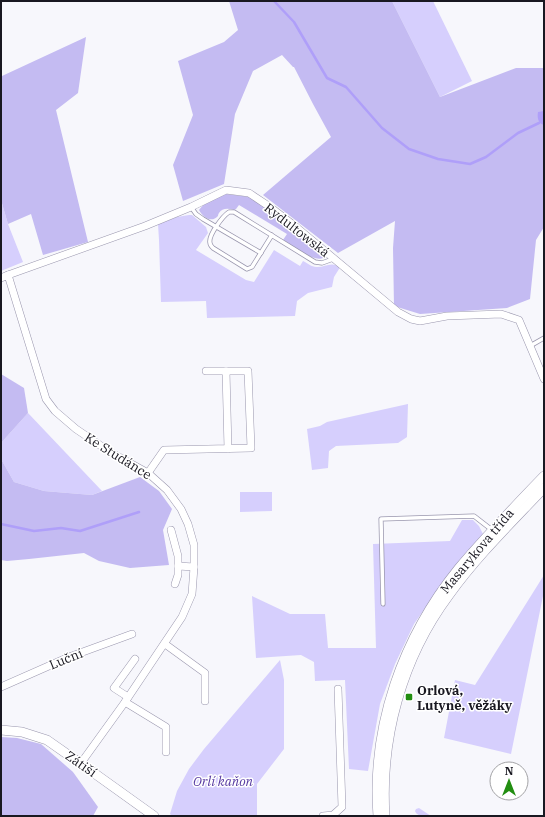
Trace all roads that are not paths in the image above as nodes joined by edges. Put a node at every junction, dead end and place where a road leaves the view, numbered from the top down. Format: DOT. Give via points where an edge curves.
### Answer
graph roads {
  1 [pos="191,207"];
  2 [pos="216,226"];
  3 [pos="272,235"];
  4 [pos="260,253"];
  5 [pos="334,259"];
  6 [pos="4,276"];
  7 [pos="544,338"];
  8 [pos="530,346"];
  9 [pos="206,371"];
  10 [pos="226,371"];
  11 [pos="544,379"];
  12 [pos="228,449"];
  13 [pos="148,473"];
  14 [pos="544,476"];
  15 [pos="544,488"];
  16 [pos="171,530"];
  17 [pos="495,533"];
  18 [pos="178,566"];
  19 [pos="194,566"];
  20 [pos="175,584"];
  21 [pos="383,604"];
  22 [pos="132,634"];
  23 [pos="165,644"];
  24 [pos="134,658"];
  25 [pos="1,687"];
  26 [pos="338,690"];
  27 [pos="127,700"];
  28 [pos="205,701"];
  29 [pos="1,730"];
  30 [pos="166,752"];
  31 [pos="80,763"];
  32 [pos="154,816"];
  33 [pos="323,816"];
  34 [pos="378,816"];
  35 [pos="385,816"];
  1 -- 2 [label="lane" via="196,214"];
  1 -- 5 [label="street, Rydultowská" via="226,190 249,193"];
  1 -- 6 [label="street, Rydultowská"];
  2 -- 3 [label="lane" via="226,214 234,212"];
  2 -- 4 [label="lane"];
  2 -- 4 [label="lane" via="209,240 210,244 247,269 252,267"];
  3 -- 4 [label="lane"];
  3 -- 5 [label="lane" via="315,262 322,263"];
  5 -- 8 [label="street, Rydultowská" via="398,312 411,319 420,321 447,316 501,314 519,320"];
  6 -- 13 [label="street, Ke Studánce" via="46,399 55,411 76,429"];
  7 -- 8 [label="lane"];
  8 -- 11 [label="street, Rydultowská"];
  9 -- 10 [label="street"];
  10 -- 12 [label="street"];
  10 -- 12 [label="street" via="248,371 250,448"];
  12 -- 13 [label="street" via="164,450"];
  13 -- 19 [label="street, Ke Studánce" via="167,490 186,519 194,545"];
  14 -- 17 [label="street, Masarykova třída"];
  15 -- 17 [label="street, Masarykova třída"];
  16 -- 18 [label="street"];
  17 -- 21 [label="lane" via="474,516 381,519"];
  17 -- 34 [label="street, Masarykova třída" via="459,568 436,601 415,636 398,674 387,709 380,750"];
  17 -- 35 [label="street, Masarykova třída" via="448,596 423,636 410,665 400,691 389,740 384,788"];
  18 -- 19 [label="street"];
  18 -- 20 [label="street"];
  19 -- 23 [label="street, Ke Studánce" via="192,594 182,617"];
  22 -- 25 [label="street, Luční" via="69,657"];
  23 -- 27 [label="street, Ke Studánce"];
  23 -- 28 [label="street" via="205,673"];
  24 -- 27 [label="street" via="114,688"];
  26 -- 33 [label="street" via="342,807 333,815"];
  27 -- 30 [label="street" via="166,727"];
  27 -- 31 [label="street, Ke Studánce"];
  29 -- 31 [label="street, Zátiší" via="22,732 47,740"];
  31 -- 32 [label="street, Zátiší"];
}
